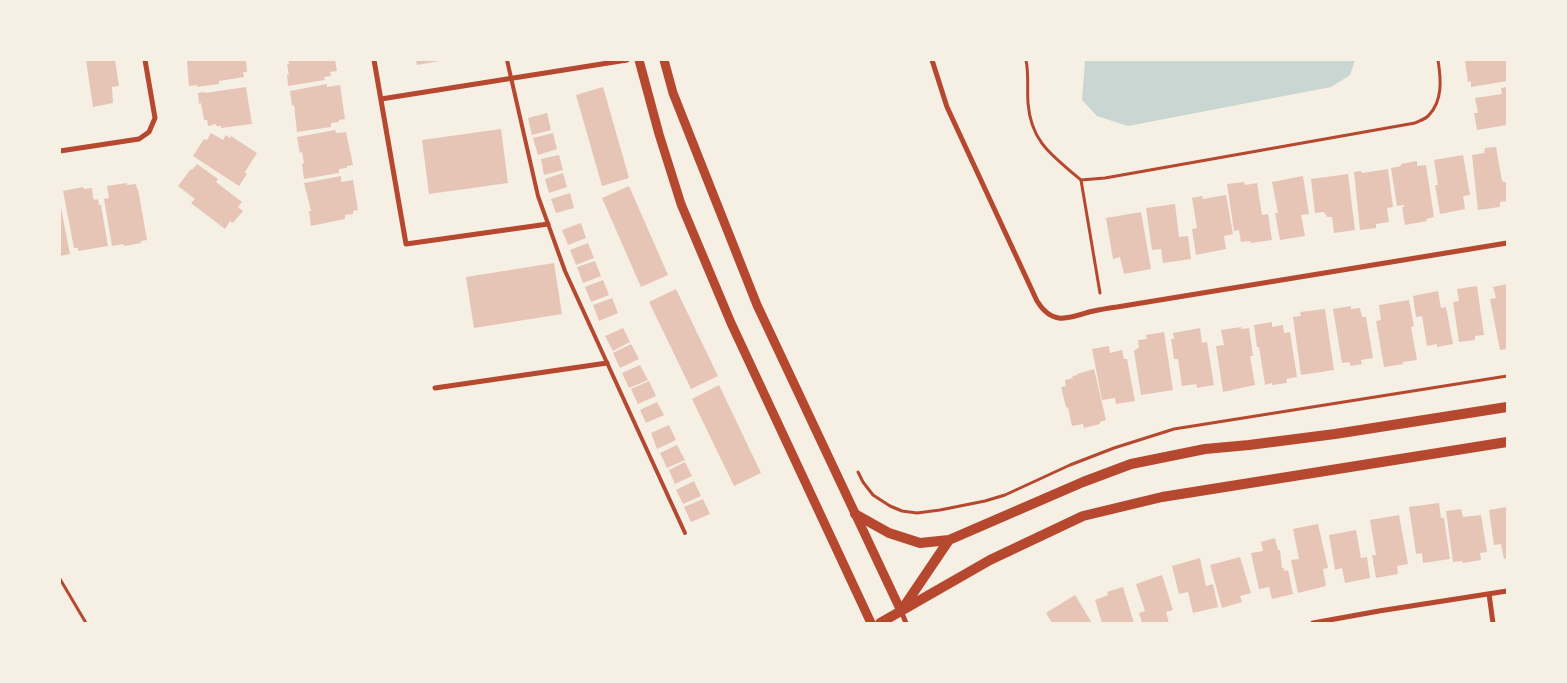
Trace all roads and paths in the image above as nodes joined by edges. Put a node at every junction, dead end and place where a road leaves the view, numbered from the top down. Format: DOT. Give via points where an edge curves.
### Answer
graph roads {
  1 [pos="145,60"];
  2 [pos="374,60"];
  3 [pos="507,60"];
  4 [pos="626,60"];
  5 [pos="639,60"];
  6 [pos="664,60"];
  7 [pos="932,60"];
  8 [pos="1026,60"];
  9 [pos="1438,60"];
  10 [pos="510,79"];
  11 [pos="381,99"];
  12 [pos="60,151"];
  13 [pos="1081,180"];
  14 [pos="548,224"];
  15 [pos="1507,243"];
  16 [pos="1100,293"];
  17 [pos="607,363"];
  18 [pos="434,388"];
  19 [pos="1507,407"];
  20 [pos="1507,442"];
  21 [pos="855,514"];
  22 [pos="684,533"];
  23 [pos="949,540"];
  24 [pos="60,579"];
  25 [pos="1507,591"];
  26 [pos="1489,594"];
  27 [pos="901,611"];
  28 [pos="86,623"];
  29 [pos="871,623"];
  30 [pos="880,623"];
  31 [pos="906,623"];
  32 [pos="1312,623"];
  33 [pos="1493,623"];
  1 -- 12 [label="street" via="155,118 148,132 140,139"];
  2 -- 11 [label="street"];
  3 -- 10 [label="lane"];
  4 -- 10 [label="street"];
  5 -- 29 [label="street" via="681,204 731,323"];
  6 -- 21 [label="street" via="673,93 757,305"];
  7 -- 15 [label="street" via="947,107 1037,301 1042,310 1057,318"];
  8 -- 13 [label="path" via="1031,124 1045,149"];
  9 -- 13 [label="path" via="1441,83 1436,105 1428,116 1415,123"];
  10 -- 11 [label="street"];
  10 -- 14 [label="lane" via="538,196"];
  11 -- 14 [label="street" via="406,244"];
  13 -- 16 [label="path"];
  14 -- 17 [label="lane" via="565,271"];
  17 -- 18 [label="street"];
  17 -- 22 [label="lane"];
  19 -- 23 [label="main road" via="1335,434 1205,449 1131,464"];
  20 -- 27 [label="main road" via="1162,497 1083,516 990,560"];
  21 -- 23 [label="main road" via="890,534 920,543"];
  21 -- 27 [label="street"];
  23 -- 27 [label="main road"];
  24 -- 28 [label="path"];
  25 -- 26 [label="street"];
  26 -- 32 [label="street"];
  26 -- 33 [label="street"];
  27 -- 30 [label="main road"];
  27 -- 31 [label="street"];
}
